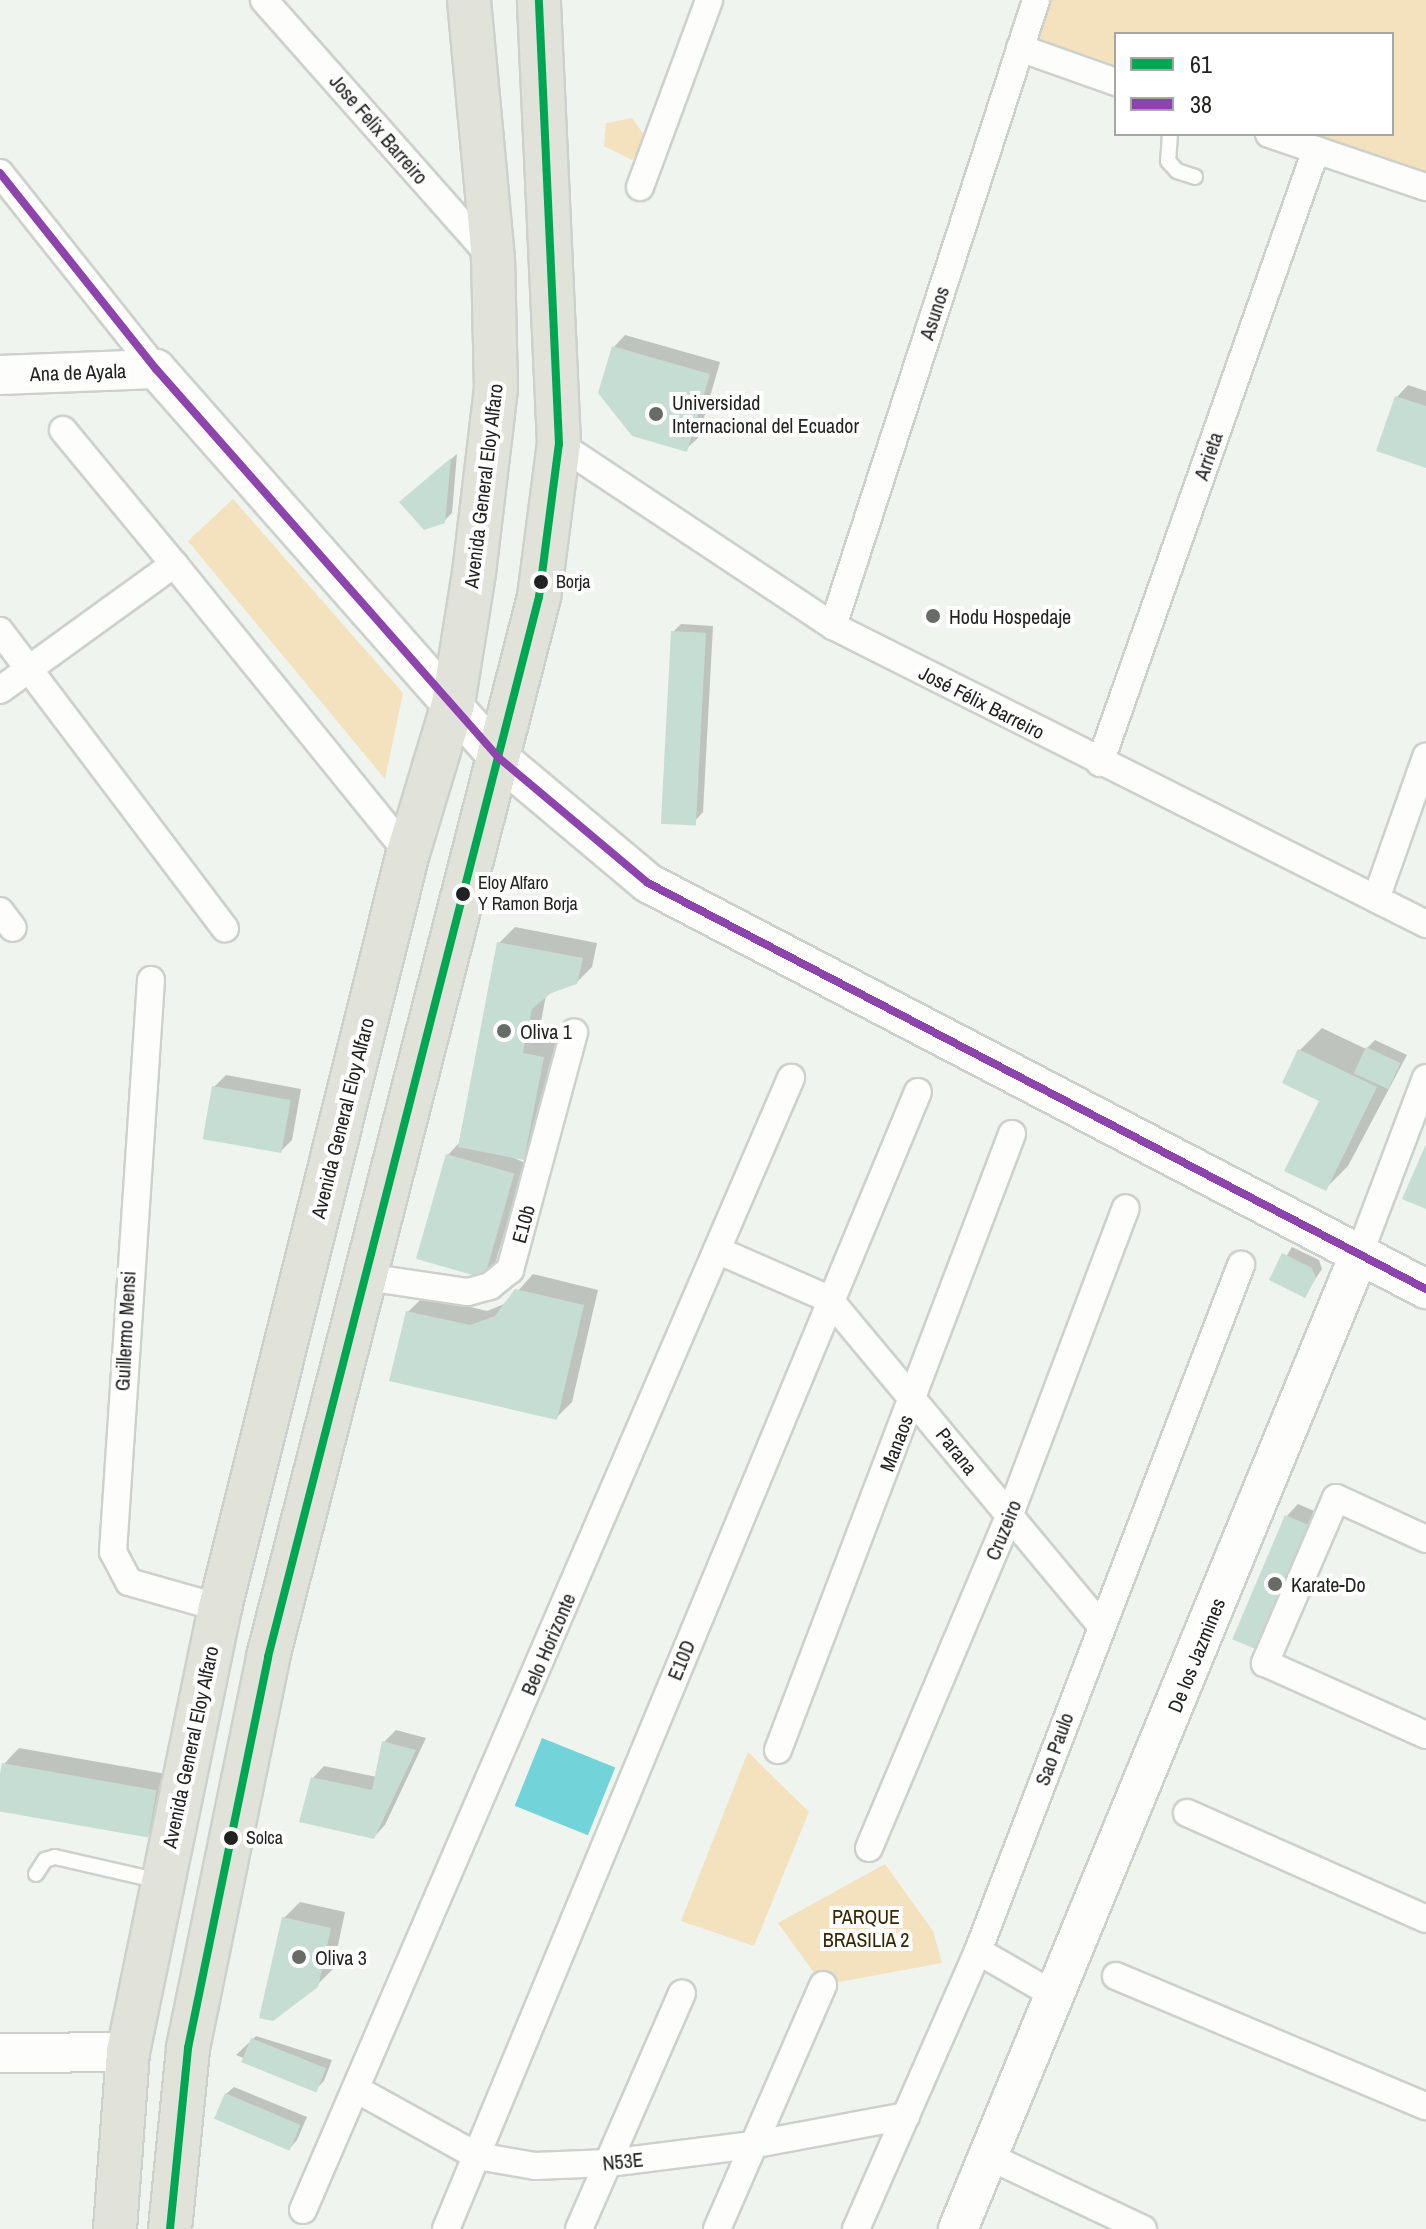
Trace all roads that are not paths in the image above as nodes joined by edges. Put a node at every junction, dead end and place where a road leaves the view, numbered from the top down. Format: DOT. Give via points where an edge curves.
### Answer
graph roads {
  1 [pos="264,0"];
  2 [pos="469,0"];
  3 [pos="539,0"];
  4 [pos="709,0"];
  5 [pos="1036,0"];
  6 [pos="1020,48"];
  7 [pos="1114,81"];
  8 [pos="1170,136"];
  9 [pos="1275,136"];
  10 [pos="1316,150"];
  11 [pos="0,173"];
  12 [pos="1195,177"];
  13 [pos="640,187"];
  14 [pos="1426,187"];
  15 [pos="493,259"];
  16 [pos="156,369"];
  17 [pos="0,375"];
  18 [pos="63,430"];
  19 [pos="559,444"];
  20 [pos="174,564"];
  21 [pos="833,626"];
  22 [pos="0,631"];
  23 [pos="28,670"];
  24 [pos="0,690"];
  25 [pos="453,704"];
  26 [pos="1426,757"];
  27 [pos="499,758"];
  28 [pos="1100,763"];
  29 [pos="408,853"];
  30 [pos="1376,899"];
  31 [pos="1426,924"];
  32 [pos="225,928"];
  33 [pos="151,980"];
  34 [pos="574,1032"];
  35 [pos="791,1078"];
  36 [pos="1426,1078"];
  37 [pos="918,1092"];
  38 [pos="1012,1134"];
  39 [pos="1126,1208"];
  40 [pos="717,1250"];
  41 [pos="1359,1255"];
  42 [pos="1241,1265"];
  43 [pos="366,1277"];
  44 [pos="1426,1289"];
  45 [pos="829,1299"];
  46 [pos="914,1397"];
  47 [pos="1009,1517"];
  48 [pos="1426,1539"];
  49 [pos="220,1608"];
  50 [pos="1100,1624"];
  51 [pos="1426,1735"];
  52 [pos="778,1750"];
  53 [pos="1187,1813"];
  54 [pos="869,1848"];
  55 [pos="36,1874"];
  56 [pos="162,1882"];
  57 [pos="1426,1919"];
  58 [pos="978,1951"];
  59 [pos="1116,1976"];
  60 [pos="823,1985"];
  61 [pos="682,1993"];
  62 [pos="1056,1996"];
  63 [pos="128,2052"];
  64 [pos="0,2053"];
  65 [pos="356,2089"];
  66 [pos="1426,2106"];
  67 [pos="906,2116"];
  68 [pos="751,2145"];
  69 [pos="477,2156"];
  70 [pos="990,2157"];
  71 [pos="609,2163"];
  72 [pos="303,2210"];
  73 [pos="111,2222"];
  74 [pos="170,2229"];
  75 [pos="446,2229"];
  76 [pos="579,2229"];
  77 [pos="717,2229"];
  78 [pos="856,2229"];
  79 [pos="958,2229"];
  80 [pos="1143,2229"];
  1 -- 15 [label="street, Jose Felix Barreiro"];
  2 -- 15 [label="main road, Avenida General Eloy Alfaro"];
  3 -- 19 [label="main road"];
  4 -- 13 [label="street"];
  5 -- 6 [label="street, Asunos"];
  6 -- 7 [label="street"];
  6 -- 21 [label="street, Asunos"];
  8 -- 12 [label="lane" via="1168,161 1177,171"];
  9 -- 10 [label="street"];
  10 -- 14 [label="street"];
  10 -- 28 [label="street, Arrieta"];
  11 -- 16 [label="street"];
  15 -- 25 [label="main road, Avenida General Eloy Alfaro" via="496,389"];
  16 -- 17 [label="street, Ana de Ayala"];
  16 -- 25 [label="street"];
  18 -- 20 [label="street"];
  19 -- 21 [label="street, José Félix Barreiro"];
  19 -- 27 [label="main road" via="539,597"];
  20 -- 23 [label="street"];
  20 -- 29 [label="street"];
  21 -- 28 [label="street, José Félix Barreiro"];
  22 -- 23 [label="street"];
  23 -- 24 [label="street"];
  23 -- 32 [label="street"];
  25 -- 27 [label="street"];
  25 -- 29 [label="main road, Avenida General Eloy Alfaro"];
  26 -- 30 [label="street"];
  27 -- 41 [label="street" via="648,883"];
  27 -- 43 [label="main road" via="459,893"];
  28 -- 30 [label="street, José Félix Barreiro"];
  29 -- 49 [label="main road, Avenida General Eloy Alfaro"];
  30 -- 31 [label="street, José Félix Barreiro"];
  33 -- 49 [label="street, Guillermo Mensi" via="113,1552 129,1582"];
  34 -- 43 [label="street, E10b" via="510,1270 490,1286 468,1292"];
  35 -- 40 [label="street, Belo Horizonte"];
  36 -- 41 [label="street, De los Jazmines"];
  37 -- 45 [label="street, E10D"];
  38 -- 46 [label="street, Manaos"];
  39 -- 47 [label="street, Cruzeiro"];
  40 -- 45 [label="street, Parana"];
  40 -- 65 [label="street, Belo Horizonte"];
  41 -- 44 [label="street"];
  41 -- 62 [label="street, De los Jazmines"];
  42 -- 50 [label="street, Sao Paulo"];
  43 -- 74 [label="main road" via="268,1657 188,2048"];
  45 -- 46 [label="street, Parana"];
  45 -- 69 [label="street, E10D"];
  46 -- 47 [label="street, Parana"];
  46 -- 52 [label="street, Manaos"];
  47 -- 50 [label="street, Parana"];
  47 -- 54 [label="street, Cruzeiro"];
  48 -- 51 [label="street" via="1336,1498 1265,1663"];
  49 -- 56 [label="main road, Avenida General Eloy Alfaro"];
  50 -- 58 [label="street, Sao Paulo"];
  53 -- 57 [label="street"];
  55 -- 56 [label="lane" via="45,1860 55,1857"];
  56 -- 63 [label="main road, Avenida General Eloy Alfaro"];
  58 -- 62 [label="street"];
  58 -- 67 [label="street, Sao Paulo"];
  59 -- 66 [label="street"];
  60 -- 68 [label="street"];
  61 -- 71 [label="street"];
  62 -- 70 [label="street, De los Jazmines"];
  63 -- 64 [label="street"];
  63 -- 73 [label="main road, Avenida General Eloy Alfaro"];
  65 -- 69 [label="street, N53E"];
  65 -- 72 [label="street, Belo Horizonte"];
  67 -- 68 [label="street, N53E"];
  67 -- 78 [label="street, Sao Paulo"];
  68 -- 71 [label="street, N53E"];
  68 -- 77 [label="street"];
  69 -- 71 [label="street, N53E" via="535,2166"];
  69 -- 75 [label="street, E10D"];
  70 -- 79 [label="street, De los Jazmines"];
  70 -- 80 [label="street"];
  71 -- 76 [label="street"];
}
